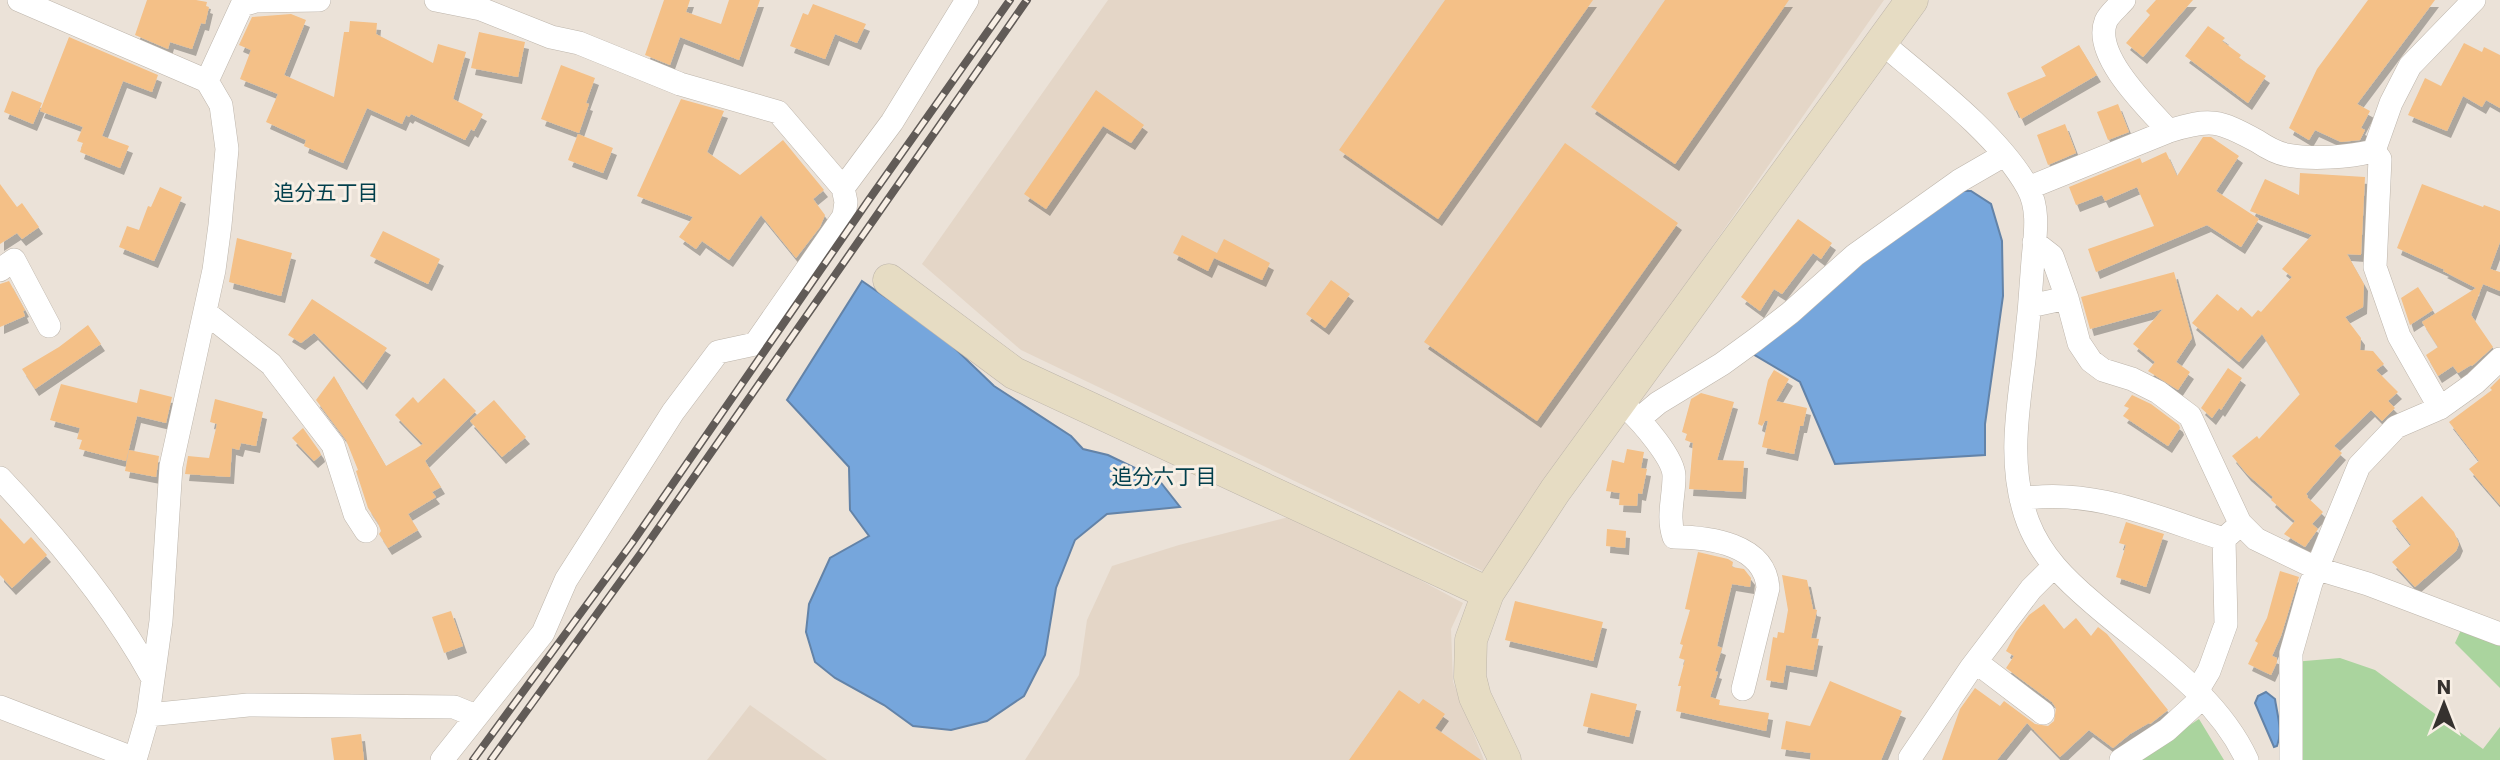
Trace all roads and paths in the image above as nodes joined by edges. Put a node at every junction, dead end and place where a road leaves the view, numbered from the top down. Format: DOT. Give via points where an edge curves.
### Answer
graph roads {
  1 [pos="19,0"];
  2 [pos="256,0"];
  3 [pos="319,0"];
  4 [pos="436,0"];
  5 [pos="967,0"];
  6 [pos="1912,0"];
  7 [pos="2124,0"];
  8 [pos="2474,0"];
  9 [pos="1882,43"];
  10 [pos="207,81"];
  11 [pos="2169,131"];
  12 [pos="2374,151"];
  13 [pos="2004,155"];
  14 [pos="843,188"];
  15 [pos="2028,188"];
  16 [pos="2034,242"];
  17 [pos="0,270"];
  18 [pos="890,280"];
  19 [pos="2067,298"];
  20 [pos="2030,306"];
  21 [pos="205,312"];
  22 [pos="49,326"];
  23 [pos="2500,359"];
  24 [pos="2440,408"];
  25 [pos="1629,411"];
  26 [pos="0,478"];
  27 [pos="2021,499"];
  28 [pos="366,531"];
  29 [pos="2232,531"];
  30 [pos="2054,566"];
  31 [pos="2318,569"];
  32 [pos="1488,593"];
  33 [pos="2500,634"];
  34 [pos="1976,662"];
  35 [pos="152,677"];
  36 [pos="1743,689"];
  37 [pos="2200,694"];
  38 [pos="0,707"];
  39 [pos="2043,713"];
  40 [pos="148,715"];
  41 [pos="476,716"];
  42 [pos="1910,758"];
  43 [pos="135,759"];
  44 [pos="442,760"];
  45 [pos="1504,760"];
  46 [pos="2121,760"];
  47 [pos="2247,760"];
  48 [pos="2291,760"];
  1 -- 10 [label="street"];
  2 -- 3 [label="street"];
  2 -- 10 [label="street" via="242,5"];
  4 -- 14 [label="street" via="481,9 680,84 778,113"];
  5 -- 14 [label="street" via="892,122"];
  6 -- 9 [label="street"];
  7 -- 11 [label="street" via="2106,20 2104,40 2121,76"];
  8 -- 12 [label="street" via="2410,66"];
  9 -- 13 [label="street"];
  9 -- 25 [label="street" via="1670,330"];
  10 -- 21 [label="street" via="221,105 227,149"];
  11 -- 12 [label="street" via="2214,121 2285,155 2352,156"];
  11 -- 15 [label="street"];
  12 -- 24 [label="street" via="2380,159 2375,267 2399,336"];
  13 -- 15 [label="street"];
  13 -- 25 [label="street" via="1855,255 1790,313 1722,364 1658,402"];
  14 -- 41 [label="street" via="844,216 755,344 718,352 673,412 566,580 543,633"];
  15 -- 16 [label="street" via="2036,209"];
  16 -- 19 [label="street" via="2052,256"];
  16 -- 20 [label="street"];
  17 -- 22 [label="street" via="14,260"];
  18 -- 32 [label="street" via="1014,373"];
  19 -- 20 [label="street"];
  19 -- 29 [label="street" via="2079,343 2091,361 2102,370 2158,392 2190,416"];
  20 -- 27 [label="street" via="2016,429"];
  21 -- 28 [label="street" via="271,364 333,445 355,514"];
  21 -- 35 [label="street" via="171,466 161,621"];
  23 -- 24 [label="street"];
  24 -- 31 [label="street" via="2396,427 2359,466"];
  25 -- 32 [label="street" via="1555,491"];
  25 -- 36 [label="street" via="1675,473 1670,525 1674,537 1726,543 1751,556 1768,577"];
  26 -- 35 [label="street" via="81,571 133,642"];
  27 -- 29 [label="street" via="2070,495"];
  27 -- 30 [label="street" via="2028,523"];
  29 -- 31 [label="street"];
  29 -- 37 [label="street" via="2226,624"];
  30 -- 34 [label="street" via="2038,580"];
  30 -- 37 [label="street"];
  31 -- 33 [label="street"];
  31 -- 48 [label="street" via="2291,653"];
  32 -- 45 [label="street" via="1471,640 1470,677"];
  34 -- 39 [label="street"];
  34 -- 42 [label="street"];
  35 -- 40 [label="street"];
  37 -- 46 [label="street" via="2167,730"];
  37 -- 47 [label="street" via="2228,727"];
  38 -- 43 [label="street"];
  40 -- 41 [label="street" via="248,705 454,707"];
  40 -- 43 [label="street"];
  41 -- 44 [label="street"];
}
